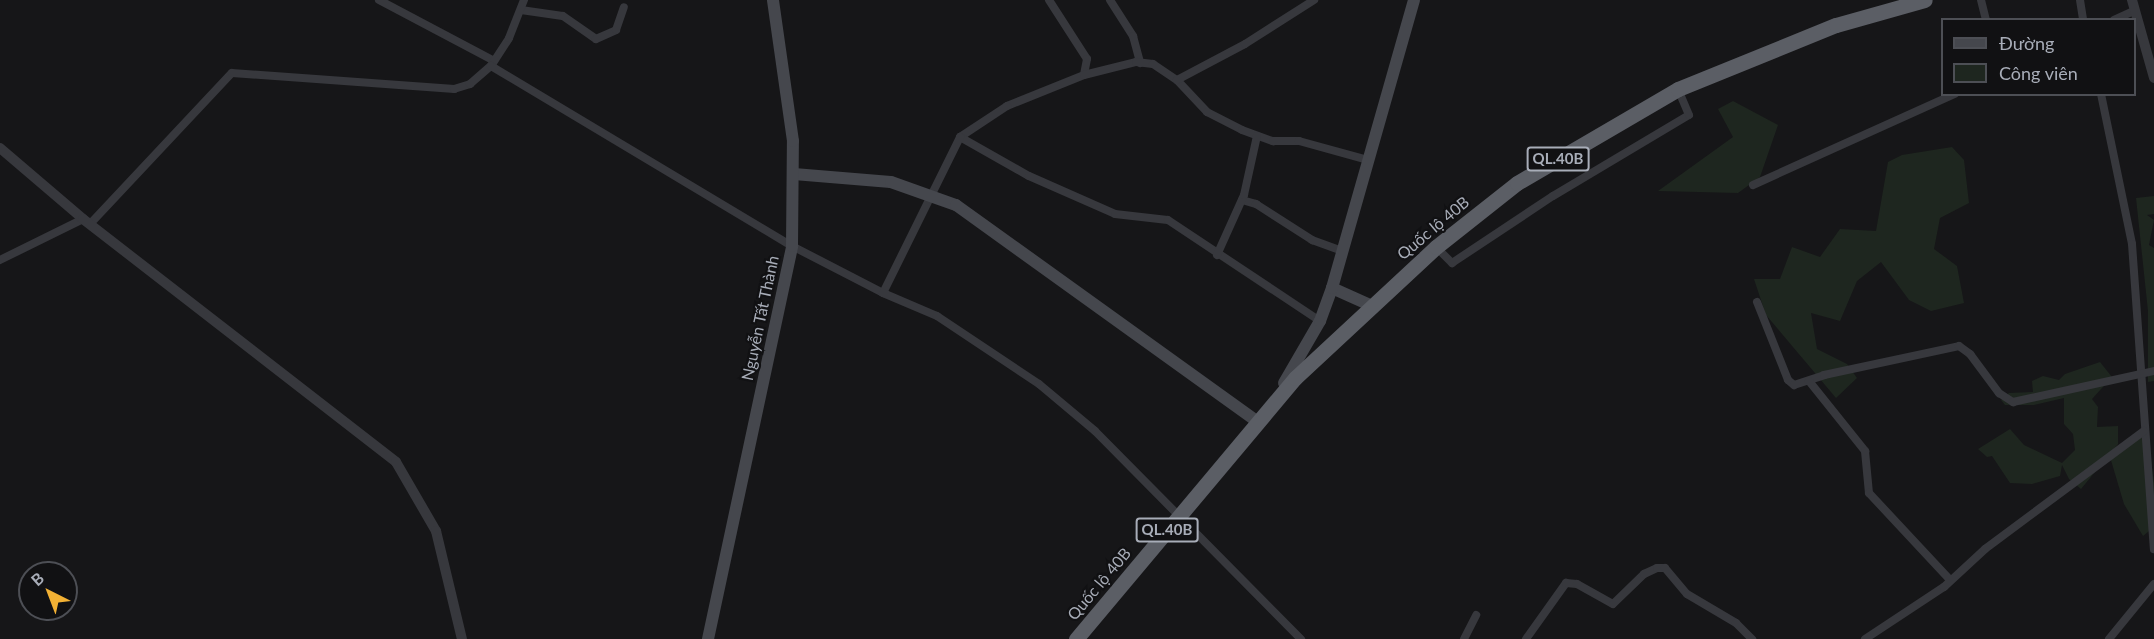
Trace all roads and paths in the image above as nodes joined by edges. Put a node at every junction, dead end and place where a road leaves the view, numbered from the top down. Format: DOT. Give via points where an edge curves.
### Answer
graph roads {
  1 [pos="379,0"];
  2 [pos="524,0"];
  3 [pos="773,0"];
  4 [pos="1049,0"];
  5 [pos="1110,0"];
  6 [pos="1314,0"];
  7 [pos="1414,0"];
  8 [pos="1925,0"];
  9 [pos="1981,0"];
  10 [pos="2080,0"];
  11 [pos="2134,5"];
  12 [pos="624,7"];
  13 [pos="521,10"];
  14 [pos="1986,18"];
  15 [pos="2083,18"];
  16 [pos="2117,18"];
  17 [pos="1140,63"];
  18 [pos="492,64"];
  19 [pos="1084,75"];
  20 [pos="2154,78"];
  21 [pos="1177,80"];
  22 [pos="1678,89"];
  23 [pos="1951,96"];
  24 [pos="2101,96"];
  25 [pos="1257,136"];
  26 [pos="960,137"];
  27 [pos="0,148"];
  28 [pos="1368,160"];
  29 [pos="794,174"];
  30 [pos="1753,185"];
  31 [pos="929,195"];
  32 [pos="1242,200"];
  33 [pos="86,221"];
  34 [pos="792,246"];
  35 [pos="1436,247"];
  36 [pos="1343,251"];
  37 [pos="1217,255"];
  38 [pos="0,260"];
  39 [pos="1332,288"];
  40 [pos="883,293"];
  41 [pos="1757,302"];
  42 [pos="1372,306"];
  43 [pos="1320,321"];
  44 [pos="2140,371"];
  45 [pos="2154,371"];
  46 [pos="1809,381"];
  47 [pos="1258,423"];
  48 [pos="2144,431"];
  49 [pos="1180,514"];
  50 [pos="2154,549"];
  51 [pos="1950,580"];
  52 [pos="2154,584"];
  53 [pos="1476,615"];
  54 [pos="1749,636"];
  55 [pos="462,639"];
  56 [pos="708,639"];
  57 [pos="1076,639"];
  58 [pos="1301,639"];
  59 [pos="1464,639"];
  60 [pos="1526,639"];
  61 [pos="1737,639"];
  62 [pos="1865,639"];
  63 [pos="2109,639"];
  1 -- 18 [label="street"];
  2 -- 13 [label="street"];
  3 -- 29 [label="main road, Nguyễn Tất Thành" via="790,108"];
  4 -- 19 [label="street" via="1087,59"];
  5 -- 17 [label="street" via="1133,36"];
  6 -- 21 [label="street" via="1245,44"];
  7 -- 28 [label="main road"];
  8 -- 22 [label="highway, Quốc lộ 40B / QL.40B" via="1836,25"];
  9 -- 14 [label="street"];
  10 -- 15 [label="street"];
  11 -- 16 [label="street"];
  11 -- 20 [label="street"];
  12 -- 13 [label="street" via="616,30 596,39 562,16"];
  13 -- 18 [label="street"];
  17 -- 19 [label="street"];
  17 -- 21 [label="street" via="1153,64"];
  18 -- 33 [label="street" via="470,84 453,89 232,74"];
  18 -- 34 [label="street"];
  19 -- 26 [label="street" via="1007,106"];
  21 -- 25 [label="street" via="1207,112"];
  22 -- 35 [label="highway, Quốc lộ 40B / QL.40B" via="1517,183"];
  22 -- 35 [label="street" via="1689,116 1553,196 1452,263"];
  23 -- 30 [label="street"];
  24 -- 44 [label="street" via="2132,244"];
  25 -- 28 [label="street" via="1299,141"];
  25 -- 32 [label="street"];
  26 -- 31 [label="street"];
  26 -- 37 [label="street" via="1029,176 1115,214 1168,220"];
  27 -- 33 [label="street"];
  28 -- 36 [label="main road"];
  29 -- 31 [label="main road" via="881,180"];
  29 -- 34 [label="main road, Nguyễn Tất Thành"];
  31 -- 40 [label="street"];
  31 -- 47 [label="main road" via="956,205 990,228"];
  32 -- 36 [label="street" via="1256,204 1312,240"];
  32 -- 37 [label="street"];
  33 -- 38 [label="street"];
  33 -- 55 [label="street" via="396,462 436,531"];
  34 -- 40 [label="street"];
  34 -- 56 [label="main road, Nguyễn Tất Thành"];
  35 -- 42 [label="highway, Quốc lộ 40B / QL.40B"];
  36 -- 39 [label="main road"];
  37 -- 43 [label="street" via="1273,286"];
  39 -- 42 [label="main road"];
  39 -- 43 [label="main road"];
  40 -- 49 [label="street" via="937,316 1039,384 1095,431"];
  41 -- 46 [label="street" via="1788,380 1794,385"];
  42 -- 47 [label="highway, Quốc lộ 40B / QL.40B" via="1295,378"];
  43 -- 47 [label="main road"];
  44 -- 45 [label="street"];
  44 -- 46 [label="street" via="2013,402 1999,393 1970,354 1959,346"];
  44 -- 48 [label="street"];
  46 -- 51 [label="street" via="1865,451 1869,493"];
  47 -- 49 [label="highway, Quốc lộ 40B / QL.40B"];
  48 -- 50 [label="street"];
  48 -- 51 [label="street" via="2128,439"];
  49 -- 57 [label="highway, Quốc lộ 40B / QL.40B"];
  49 -- 58 [label="street"];
  51 -- 62 [label="street"];
  52 -- 63 [label="street"];
  53 -- 59 [label="street"];
  54 -- 60 [label="street" via="1687,594 1665,568 1657,568 1644,574 1613,604 1576,584 1566,584"];
  54 -- 61 [label="street"];
}
